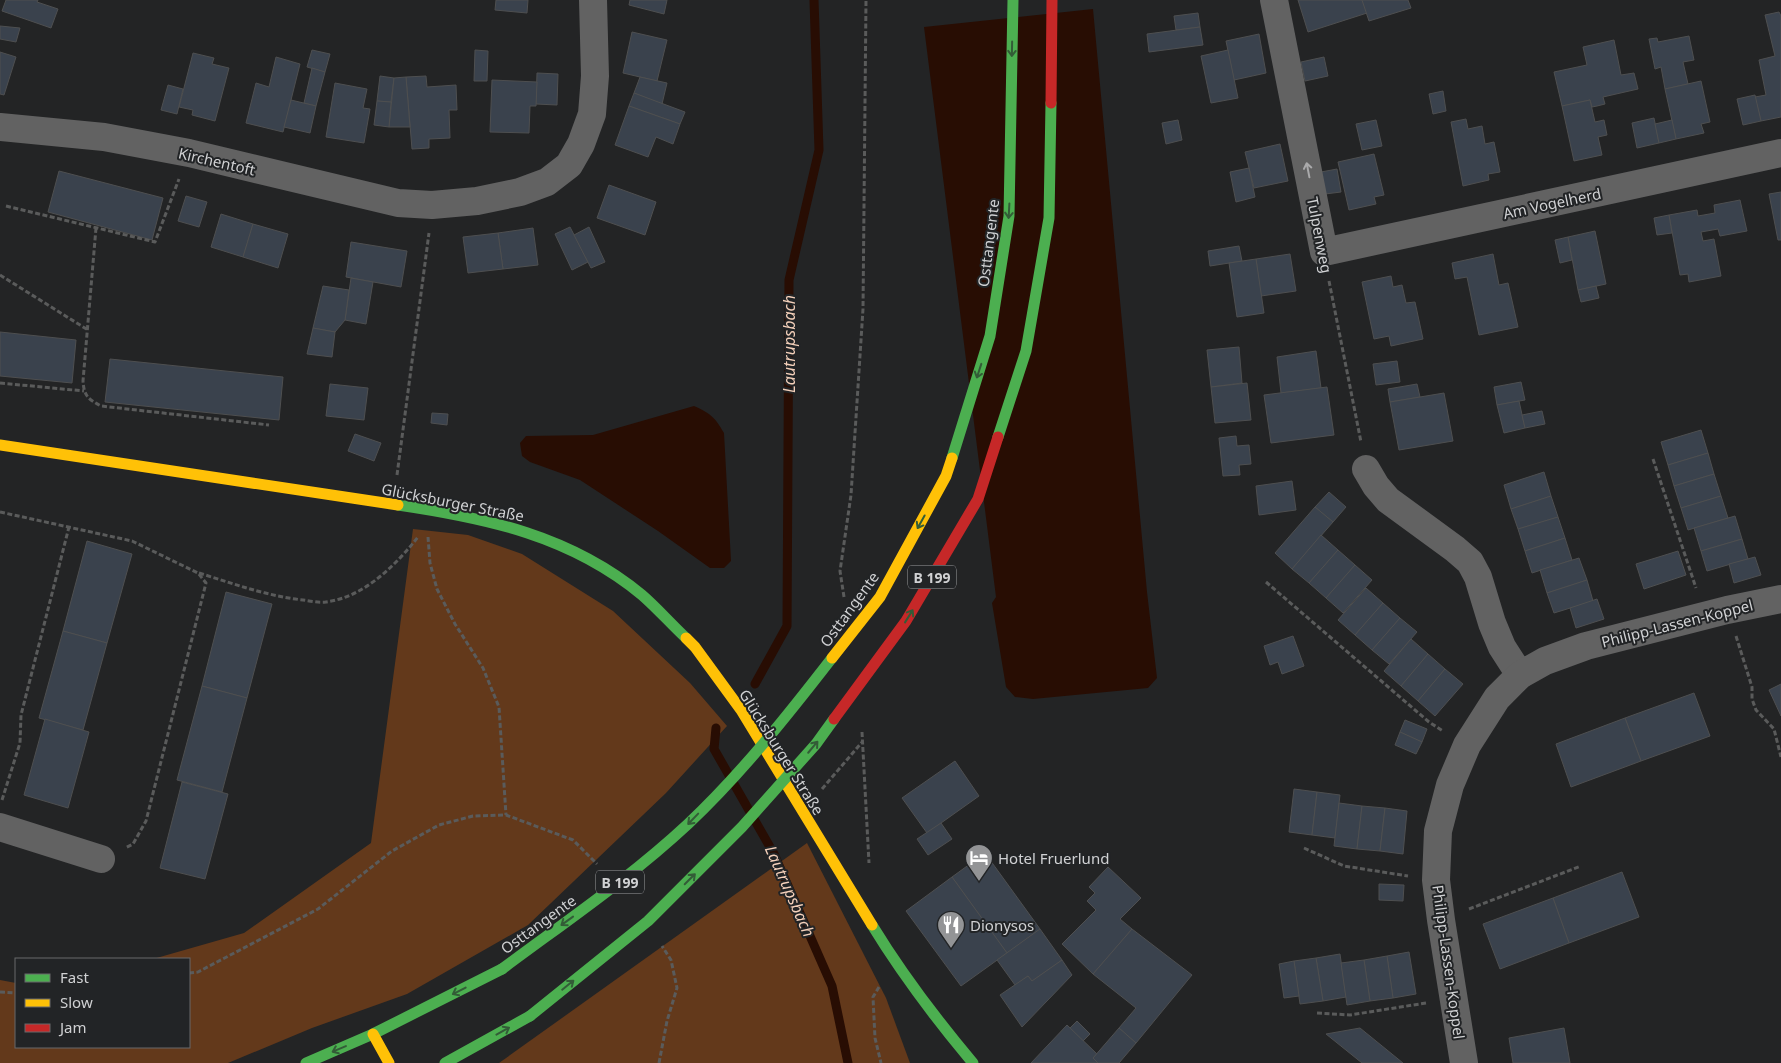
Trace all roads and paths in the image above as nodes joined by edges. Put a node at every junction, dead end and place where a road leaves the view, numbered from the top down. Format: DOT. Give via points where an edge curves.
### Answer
graph roads {
  1 [pos="593,0"];
  2 [pos="866,0"];
  3 [pos="1013,0"];
  4 [pos="1052,0"];
  5 [pos="1274,0"];
  6 [pos="0,127"];
  7 [pos="189,153"];
  8 [pos="1781,153"];
  9 [pos="432,205"];
  10 [pos="6,206"];
  11 [pos="96,228"];
  12 [pos="1324,252"];
  13 [pos="0,275"];
  14 [pos="88,330"];
  15 [pos="0,383"];
  16 [pos="84,391"];
  17 [pos="269,425"];
  18 [pos="0,445"];
  19 [pos="1653,459"];
  20 [pos="1366,469"];
  21 [pos="851,495"];
  22 [pos="394,505"];
  23 [pos="0,512"];
  24 [pos="69,527"];
  25 [pos="423,531"];
  26 [pos="428,534"];
  27 [pos="198,572"];
  28 [pos="1266,582"];
  29 [pos="1781,599"];
  30 [pos="1716,612"];
  31 [pos="1520,675"];
  32 [pos="863,741"];
  33 [pos="1467,745"];
  34 [pos="1781,757"];
  35 [pos="0,806"];
  36 [pos="803,813"];
  37 [pos="506,815"];
  38 [pos="0,827"];
  39 [pos="1304,848"];
  40 [pos="101,860"];
  41 [pos="1581,866"];
  42 [pos="602,868"];
  43 [pos="1436,880"];
  44 [pos="1441,920"];
  45 [pos="661,944"];
  46 [pos="190,973"];
  47 [pos="0,992"];
  48 [pos="15,993"];
  49 [pos="873,997"];
  50 [pos="1453,999"];
  51 [pos="1316,1013"];
  52 [pos="373,1034"];
  53 [pos="306,1063"];
  54 [pos="389,1063"];
  55 [pos="445,1063"];
  56 [pos="659,1063"];
  57 [pos="881,1063"];
  58 [pos="973,1063"];
  59 [pos="1464,1063"];
  1 -- 9 [label="street, Kirchentoft" via="595,76 592,114 569,165 547,182 520,192"];
  2 -- 21 [label="path" via="863,309"];
  3 -- 52 [label="main road, Osttangente / B 199, one-way, bridge" via="1009,216 990,336 946,476 880,597 791,711 727,784 688,824 634,871 502,969"];
  55 -- 4 [label="main road, B 199, one-way, bridge" via="530,1016 648,922 742,827 816,744 906,621 978,499 1026,352 1049,218"];
  12 -- 5 [label="street, Tulpenweg, one-way"];
  6 -- 7 [label="street, Kirchentoft" via="104,137"];
  7 -- 9 [label="street, Kirchentoft" via="398,203"];
  7 -- 11 [label="path" via="155,242"];
  8 -- 12 [label="street, Am Vogelherd"];
  9 -- 22 [label="path"];
  10 -- 11 [label="path"];
  11 -- 14 [label="path"];
  12 -- 20 [label="path, Tulpenweg"];
  13 -- 14 [label="path"];
  14 -- 16 [label="path"];
  15 -- 16 [label="path"];
  16 -- 17 [label="path" via="101,406"];
  18 -- 22 [label="main road, Glücksburger Straße"];
  19 -- 30 [label="path"];
  20 -- 31 [label="street" via="1388,500 1470,562 1502,647"];
  22 -- 36 [label="main road, Glücksburger Straße" via="506,524 546,538 594,561 642,595 695,647 741,710"];
  23 -- 24 [label="path"];
  24 -- 27 [label="path" via="132,541"];
  24 -- 35 [label="path" via="21,715 20,742"];
  25 -- 27 [label="path" via="405,553 373,582 358,592 325,603 277,596"];
  26 -- 37 [label="path" via="436,589 483,668 499,707"];
  27 -- 40 [label="path" via="206,584 146,821 133,844"];
  28 -- 33 [label="path" via="1429,722"];
  29 -- 30 [label="street, Philipp-Lassen-Koppel"];
  30 -- 31 [label="street, Philipp-Lassen-Koppel" via="1586,646 1545,661"];
  30 -- 34 [label="path" via="1748,670 1756,710 1774,729"];
  31 -- 33 [label="street, Philipp-Lassen-Koppel" via="1497,698"];
  32 -- 36 [label="path"];
  33 -- 43 [label="street, Philipp-Lassen-Koppel" via="1450,785 1438,831"];
  36 -- 58 [label="main road, Glücksburger Straße" via="894,960"];
  37 -- 42 [label="path" via="573,840"];
  37 -- 46 [label="path" via="473,816 439,825 392,851 318,909 198,972"];
  38 -- 40 [label="street"];
  39 -- 43 [label="path" via="1344,866"];
  41 -- 44 [label="path"];
  43 -- 44 [label="street, Philipp-Lassen-Koppel"];
  44 -- 50 [label="street, Philipp-Lassen-Koppel"];
  45 -- 56 [label="path" via="671,960 677,988"];
  47 -- 48 [label="path"];
  49 -- 57 [label="path" via="875,1038"];
  50 -- 51 [label="path" via="1350,1015"];
  50 -- 59 [label="street, Philipp-Lassen-Koppel"];
  52 -- 53 [label="main road, B 199, one-way"];
  52 -- 54 [label="main road"];
}
